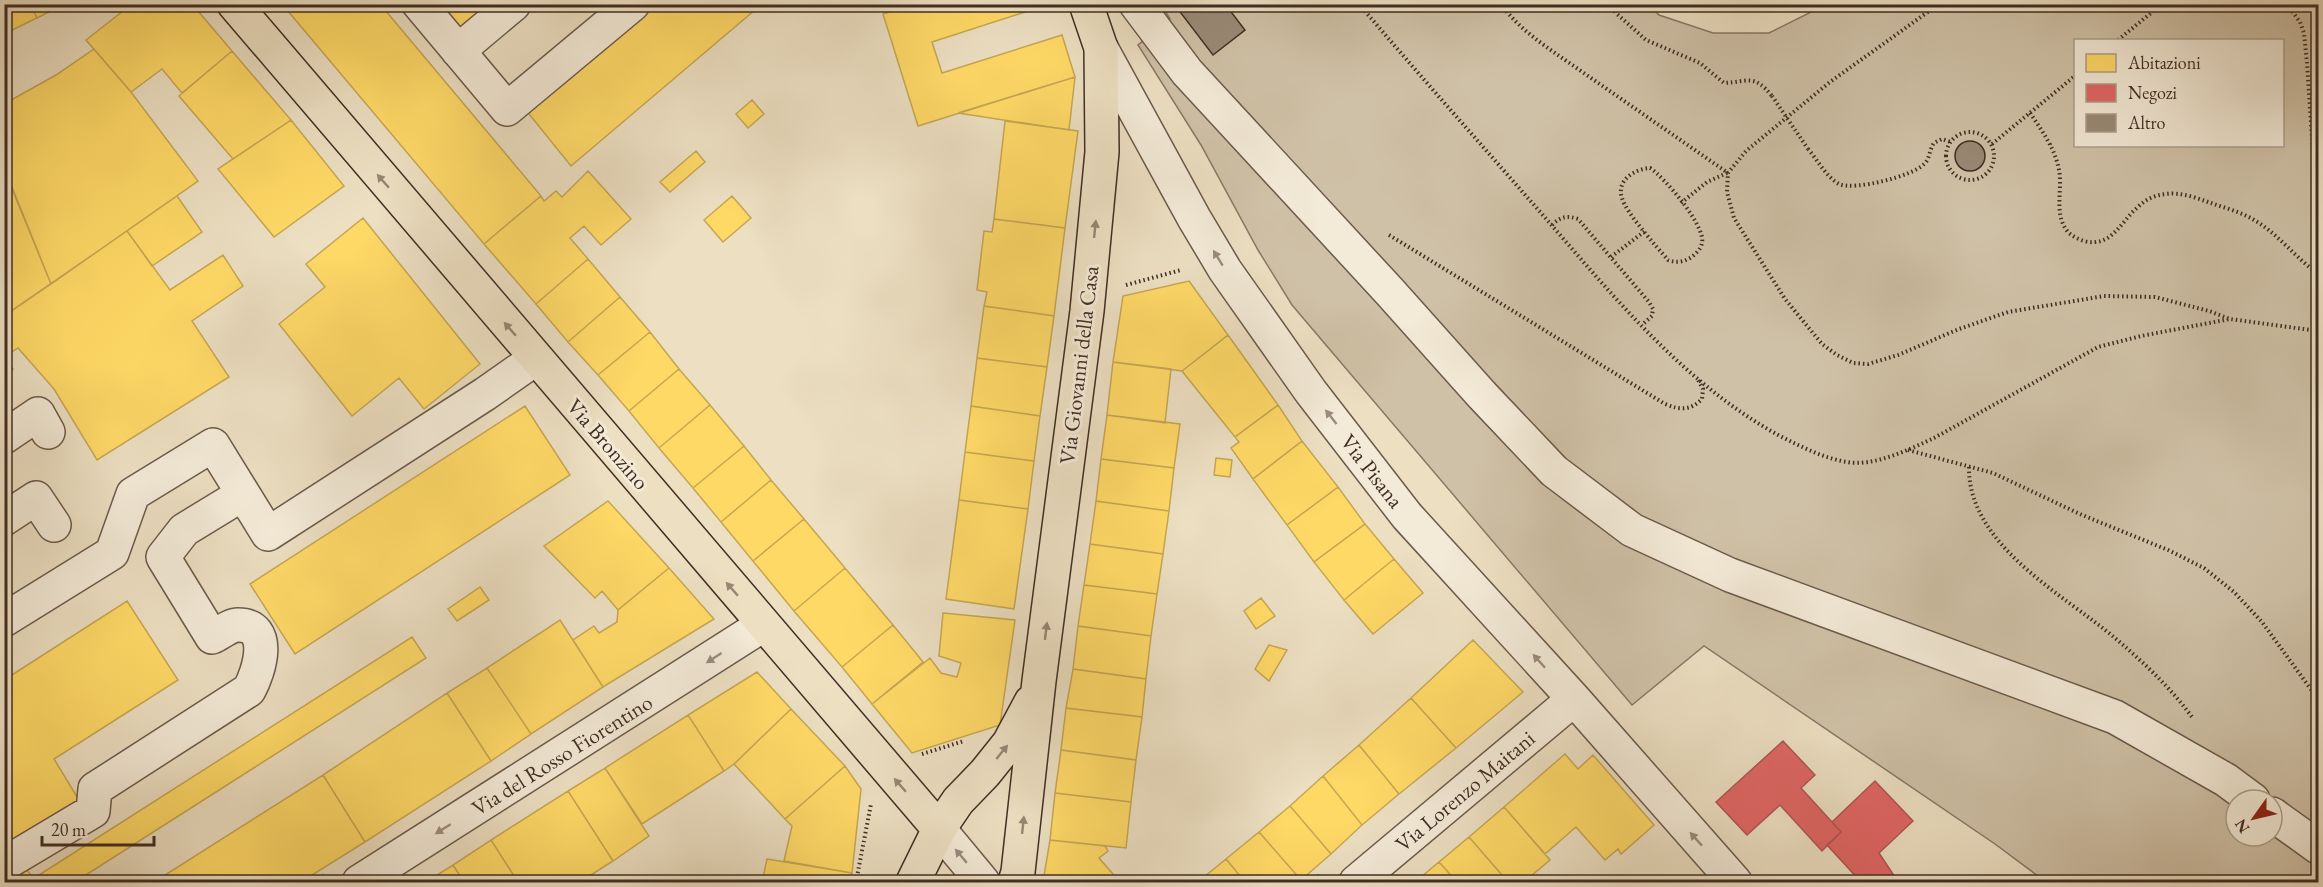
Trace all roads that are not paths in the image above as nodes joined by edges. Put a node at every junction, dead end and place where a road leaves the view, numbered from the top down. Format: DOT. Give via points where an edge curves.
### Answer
graph roads {
  1 [pos="234,4"];
  2 [pos="419,4"];
  3 [pos="514,4"];
  4 [pos="633,4"];
  5 [pos="1086,4"];
  6 [pos="1136,4"];
  7 [pos="1101,48"];
  8 [pos="458,51"];
  9 [pos="535,359"];
  10 [pos="48,432"];
  11 [pos="4,437"];
  12 [pos="243,494"];
  13 [pos="4,519"];
  14 [pos="54,525"];
  15 [pos="4,620"];
  16 [pos="763,625"];
  17 [pos="1039,681"];
  18 [pos="1574,699"];
  19 [pos="2237,788"];
  20 [pos="2284,822"];
  21 [pos="939,829"];
  22 [pos="2319,847"];
  23 [pos="4,864"];
  24 [pos="346,876"];
  25 [pos="913,882"];
  26 [pos="983,882"];
  27 [pos="1015,882"];
  28 [pos="1356,882"];
  29 [pos="1735,882"];
  9 -- 1 [label="main road, Via Bronzino, one-way"];
  2 -- 8 [label="street"];
  3 -- 8 [label="street"];
  4 -- 8 [label="street" via="507,109"];
  5 -- 7 [label="main road, Via Pisana"];
  6 -- 19 [label="street" via="1187,72 1482,395 1554,471 1632,530 1730,575 2115,717"];
  17 -- 7 [label="main road, Via Giovanni della Casa, one-way" via="1085,323 1101,164"];
  18 -- 7 [label="street, Via Pisana, one-way" via="1407,516 1311,392 1225,270"];
  9 -- 12 [label="street" via="268,534"];
  16 -- 9 [label="main road, Via Bronzino, one-way"];
  10 -- 11 [label="street" via="38,414"];
  12 -- 15 [label="street" via="213,445 133,494 112,553"];
  12 -- 23 [label="street" via="184,530 163,557 212,637 236,625 249,628 258,636 261,662 249,690 95,789 93,811"];
  13 -- 14 [label="street" via="36,498"];
  21 -- 16 [label="main road, Via Bronzino, one-way"];
  16 -- 24 [label="street, Via del Rosso Fiorentino, one-way"];
  21 -- 17 [label="main road, Via Giovanni della Casa, one-way" via="1009,743"];
  27 -- 17 [label="main road, Via Giovanni della Casa, one-way"];
  18 -- 28 [label="street, Via Lorenzo Maitani"];
  29 -- 18 [label="street, Via Pisana, one-way"];
  20 -- 22 [label="street"];
  21 -- 25 [label="main road, Via Giovanni della Casa"];
  26 -- 21 [label="street, Via Bronzino, one-way"];
}
